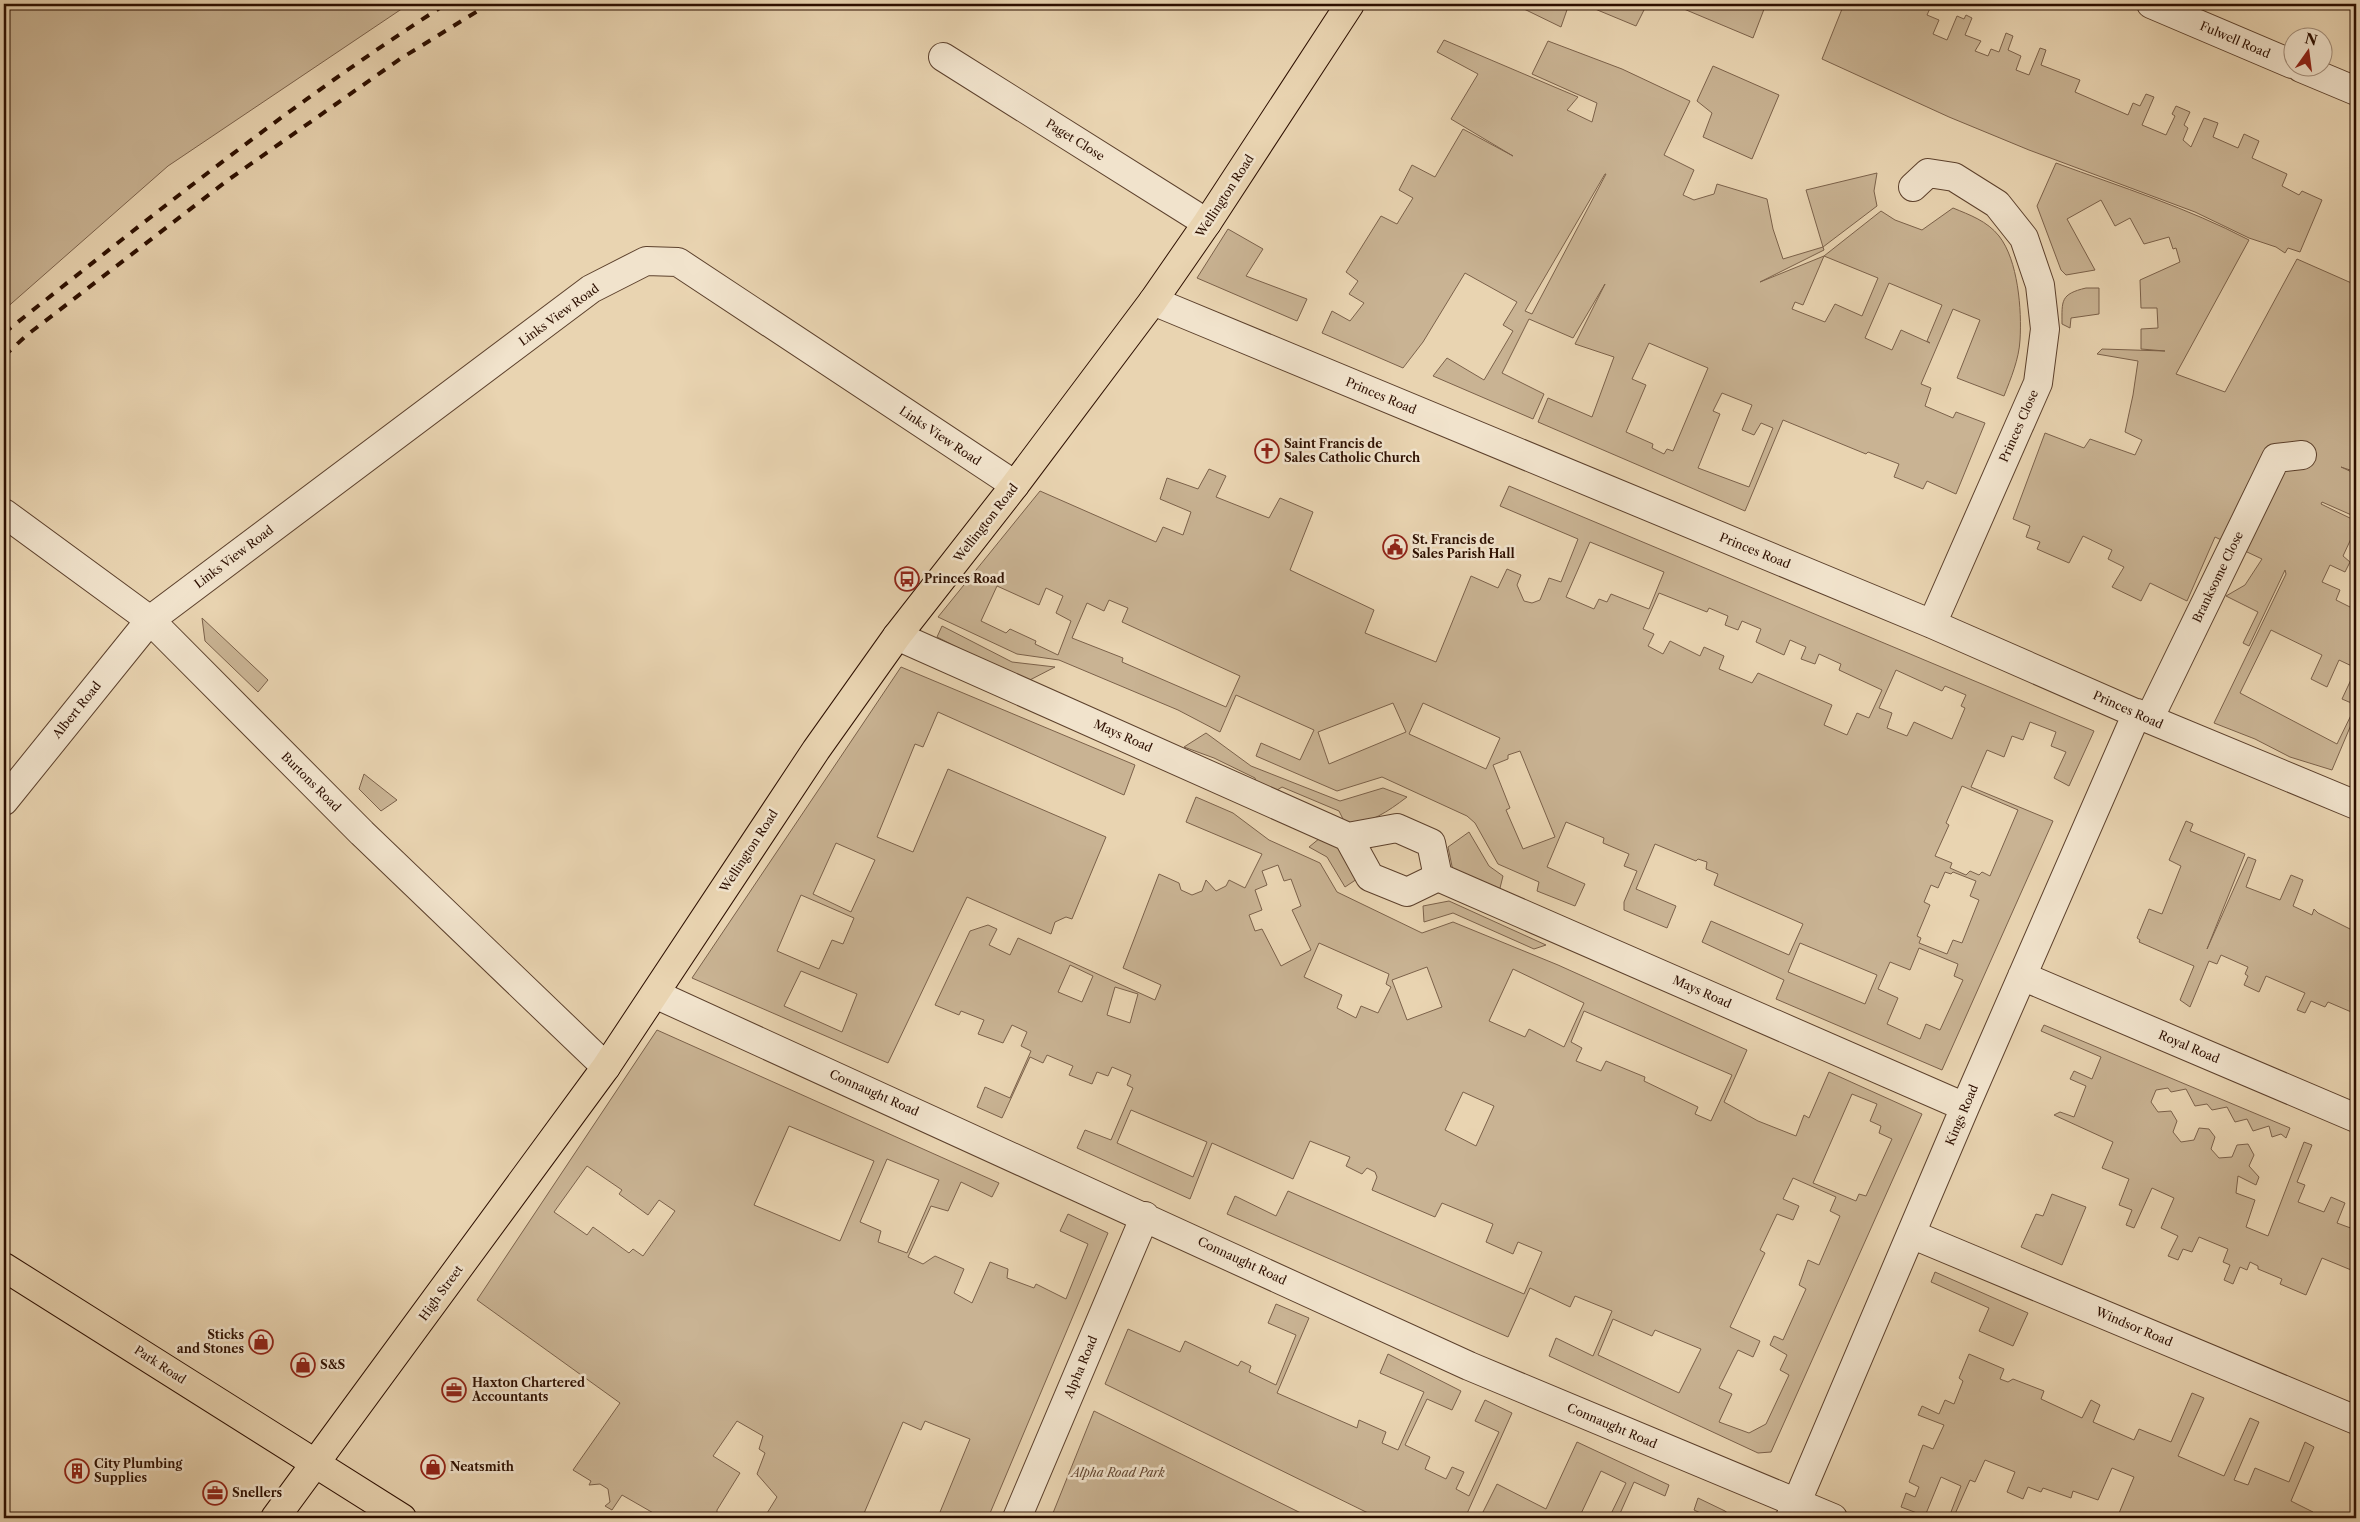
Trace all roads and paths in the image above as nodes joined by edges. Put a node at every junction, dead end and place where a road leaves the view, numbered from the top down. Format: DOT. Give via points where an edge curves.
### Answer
graph roads {
  1 [pos="1350,4"];
  2 [pos="2150,4"];
  3 [pos="943,57"];
  4 [pos="2282,60"];
  5 [pos="2325,78"];
  6 [pos="2356,91"];
  7 [pos="1913,187"];
  8 [pos="1207,223"];
  9 [pos="1153,301"];
  10 [pos="2302,455"];
  11 [pos="1016,485"];
  12 [pos="4,513"];
  13 [pos="150,620"];
  14 [pos="1932,624"];
  15 [pos="897,636"];
  16 [pos="2143,716"];
  17 [pos="4,801"];
  18 [pos="2356,803"];
  19 [pos="1348,837"];
  20 [pos="1438,877"];
  21 [pos="2022,976"];
  22 [pos="656,994"];
  23 [pos="606,1067"];
  24 [pos="1965,1107"];
  25 [pos="2356,1118"];
  26 [pos="1145,1216"];
  27 [pos="1911,1234"];
  28 [pos="4,1267"];
  29 [pos="2356,1420"];
  30 [pos="315,1464"];
  31 [pos="1793,1511"];
  32 [pos="275,1518"];
  33 [pos="402,1518"];
  34 [pos="1017,1518"];
  35 [pos="1833,1518"];
  1 -- 8 [label="main road, Wellington Road"];
  2 -- 4 [label="street, Fulwell Road"];
  3 -- 8 [label="street, Paget Close"];
  5 -- 6 [label="street"];
  7 -- 14 [label="street, Princes Close" via="1928,173 1954,177 1997,204 2024,238 2040,285 2045,329 2038,383"];
  8 -- 9 [label="main road, Wellington Road"];
  9 -- 11 [label="main road, Wellington Road"];
  9 -- 14 [label="street, Princes Road"];
  10 -- 16 [label="street, Branksome Close" via="2276,458"];
  11 -- 13 [label="street, Links View Road" via="678,262 646,261 591,289"];
  11 -- 15 [label="main road, Wellington Road"];
  12 -- 13 [label="street, Burtons Road"];
  13 -- 17 [label="street, Albert Road"];
  13 -- 23 [label="street, Burtons Road" via="362,833"];
  14 -- 16 [label="street, Princes Road"];
  15 -- 19 [label="street, Mays Road"];
  15 -- 22 [label="main road, Wellington Road" via="816,750"];
  16 -- 18 [label="street, Princes Road"];
  16 -- 21 [label="street, Kings Road"];
  19 -- 20 [label="street" via="1370,877 1407,892"];
  19 -- 20 [label="street" via="1397,828 1431,844"];
  20 -- 24 [label="street, Mays Road"];
  21 -- 24 [label="street, Kings Road"];
  21 -- 25 [label="street, Royal Road"];
  22 -- 23 [label="main road, Wellington Road"];
  22 -- 26 [label="street, Connaught Road"];
  23 -- 30 [label="main road, High Street"];
  24 -- 27 [label="street, Kings Road"];
  26 -- 31 [label="street, Connaught Road"];
  26 -- 34 [label="street, Alpha Road"];
  27 -- 29 [label="street, Windsor Road"];
  27 -- 31 [label="street, Kings Road"];
  28 -- 30 [label="main road, Park Road"];
  30 -- 32 [label="main road, High Street"];
  30 -- 33 [label="main road, Park Road"];
  31 -- 35 [label="street, Connaught Road"];
}
